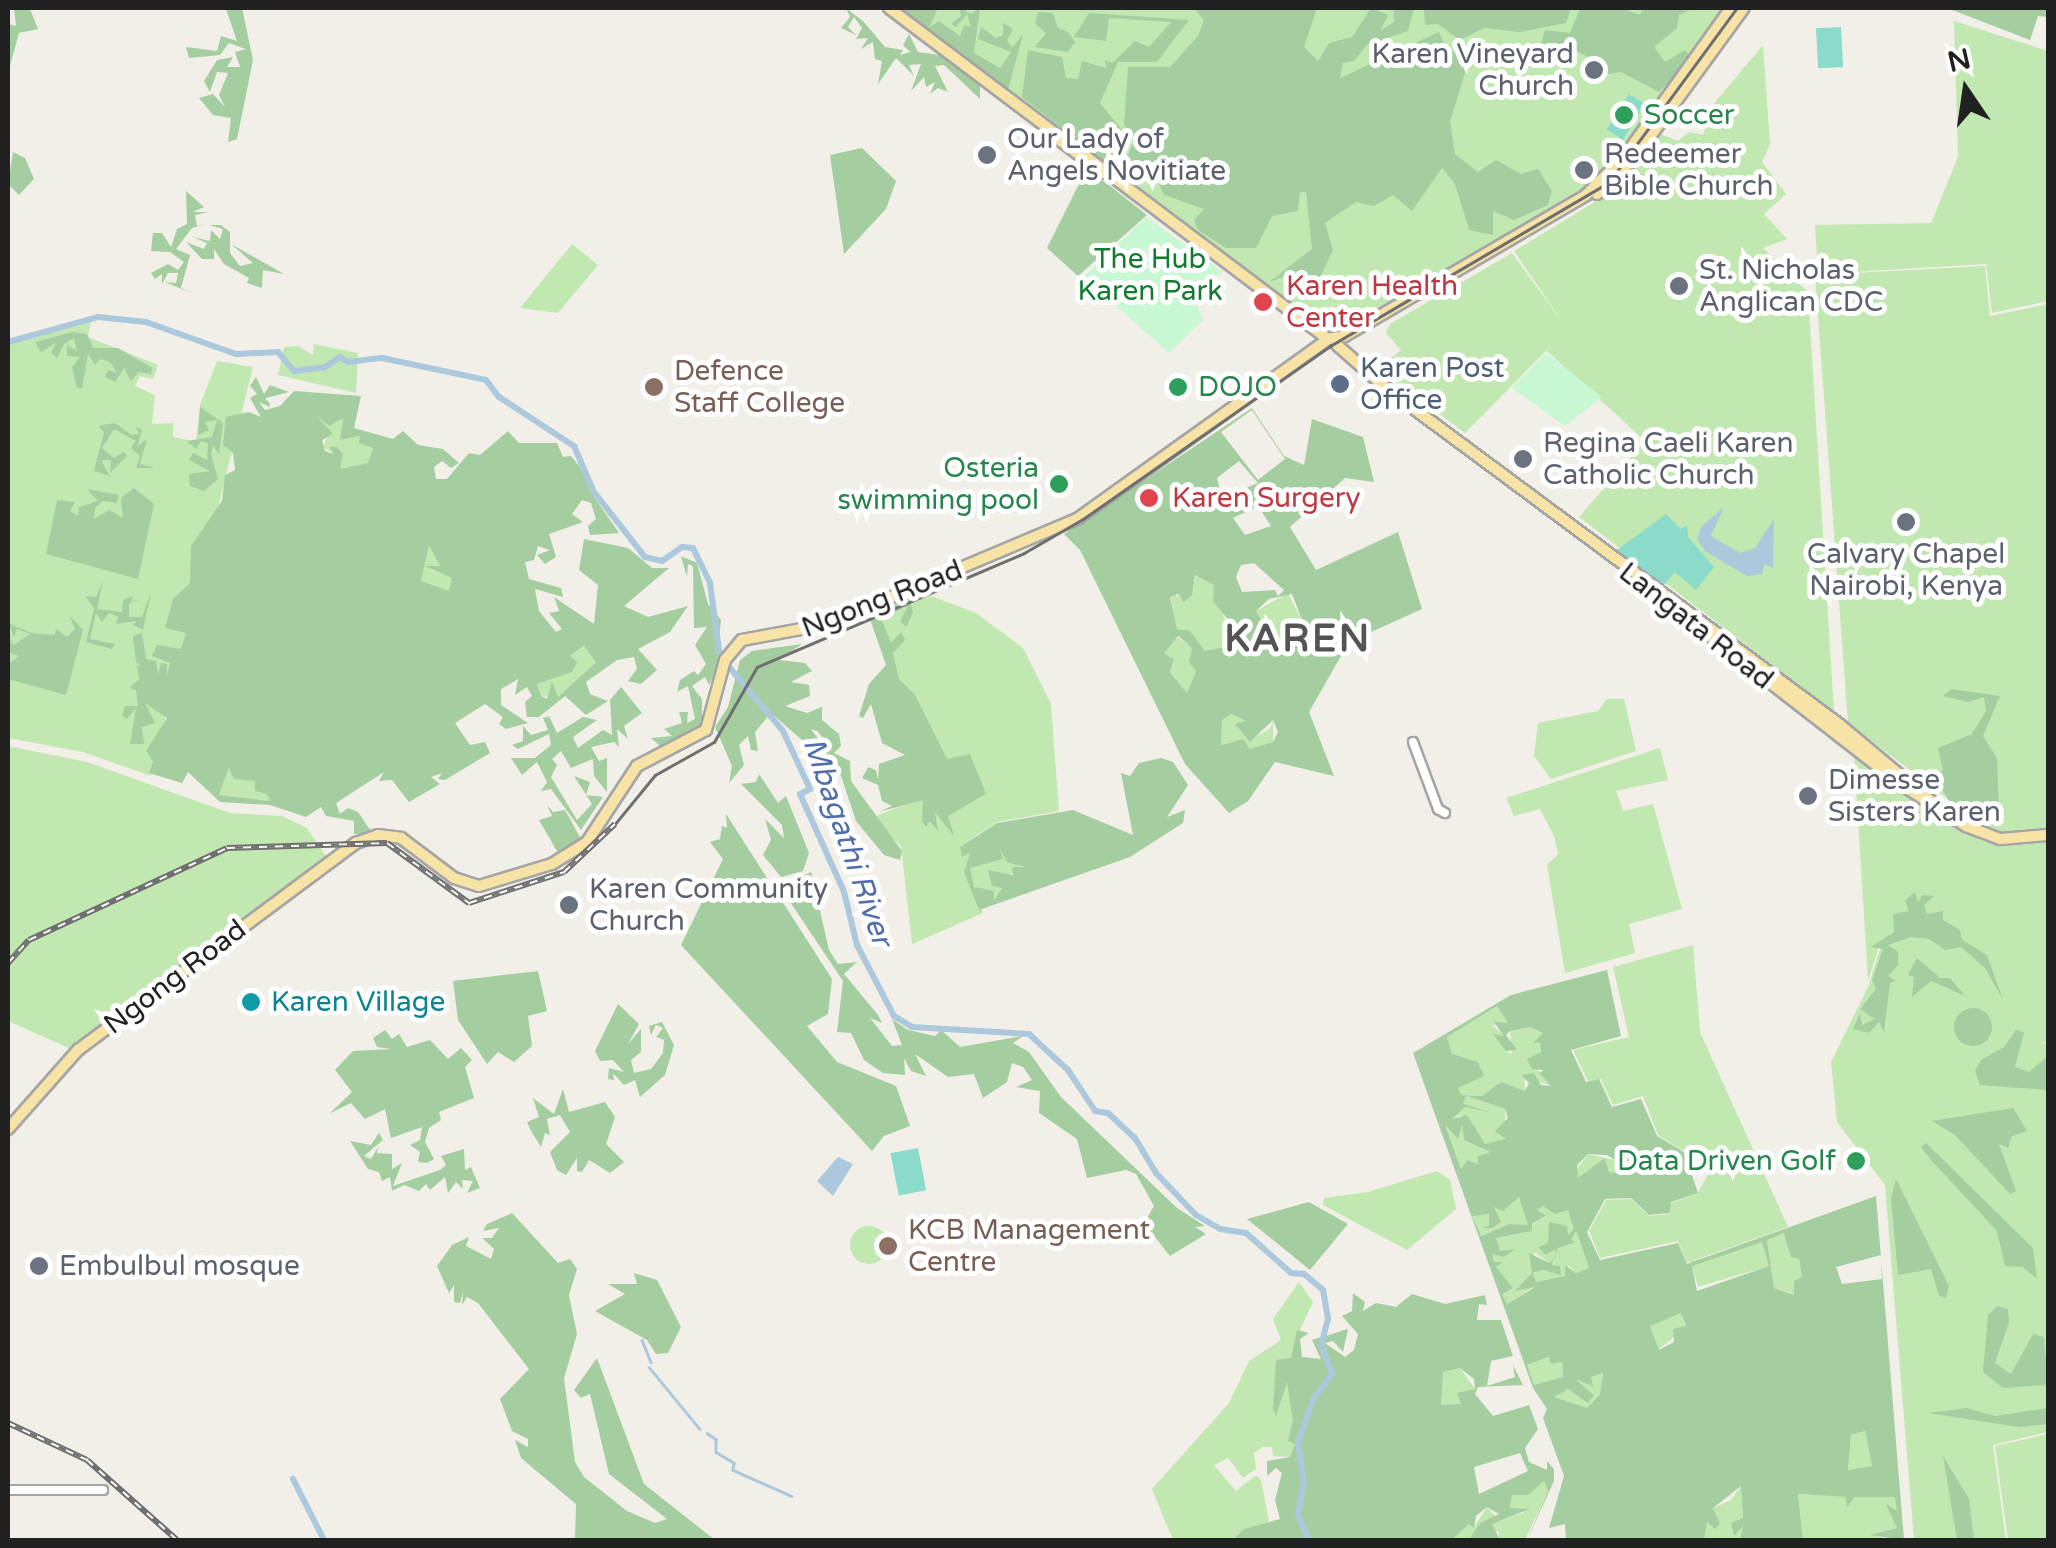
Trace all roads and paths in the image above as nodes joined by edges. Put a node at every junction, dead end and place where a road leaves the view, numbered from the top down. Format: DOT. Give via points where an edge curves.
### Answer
graph roads {
  1 [pos="888,8"];
  2 [pos="1731,8"];
  3 [pos="1744,8"];
  4 [pos="1647,133"];
  5 [pos="1634,150"];
  6 [pos="1331,344"];
  7 [pos="1708,630"];
  8 [pos="1804,703"];
  9 [pos="1413,742"];
  10 [pos="1445,812"];
  11 [pos="2048,836"];
  12 [pos="8,1128"];
  13 [pos="8,1490"];
  14 [pos="103,1490"];
  1 -- 6 [label="main road, Langata Road"];
  2 -- 4 [label="main road, Ngong Road"];
  3 -- 4 [label="main road, Ngong Road"];
  4 -- 5 [label="main road, Ngong Road"];
  5 -- 6 [label="main road, Ngong Road" via="1586,195"];
  5 -- 6 [label="main road, Ngong Road" via="1609,187"];
  6 -- 7 [label="main road, Langata Road"];
  6 -- 12 [label="main road, Ngong Road" via="1076,519 828,624 742,640 725,660 706,730 637,766 586,842 552,864 471,885 405,840 383,835 356,844 78,1050"];
  7 -- 8 [label="main road, Langata Road"];
  7 -- 8 [label="main road, Langata Road"];
  8 -- 11 [label="main road, Langata Road" via="1936,805 1992,838"];
  9 -- 10 [label="street"];
  13 -- 14 [label="street"];
}
